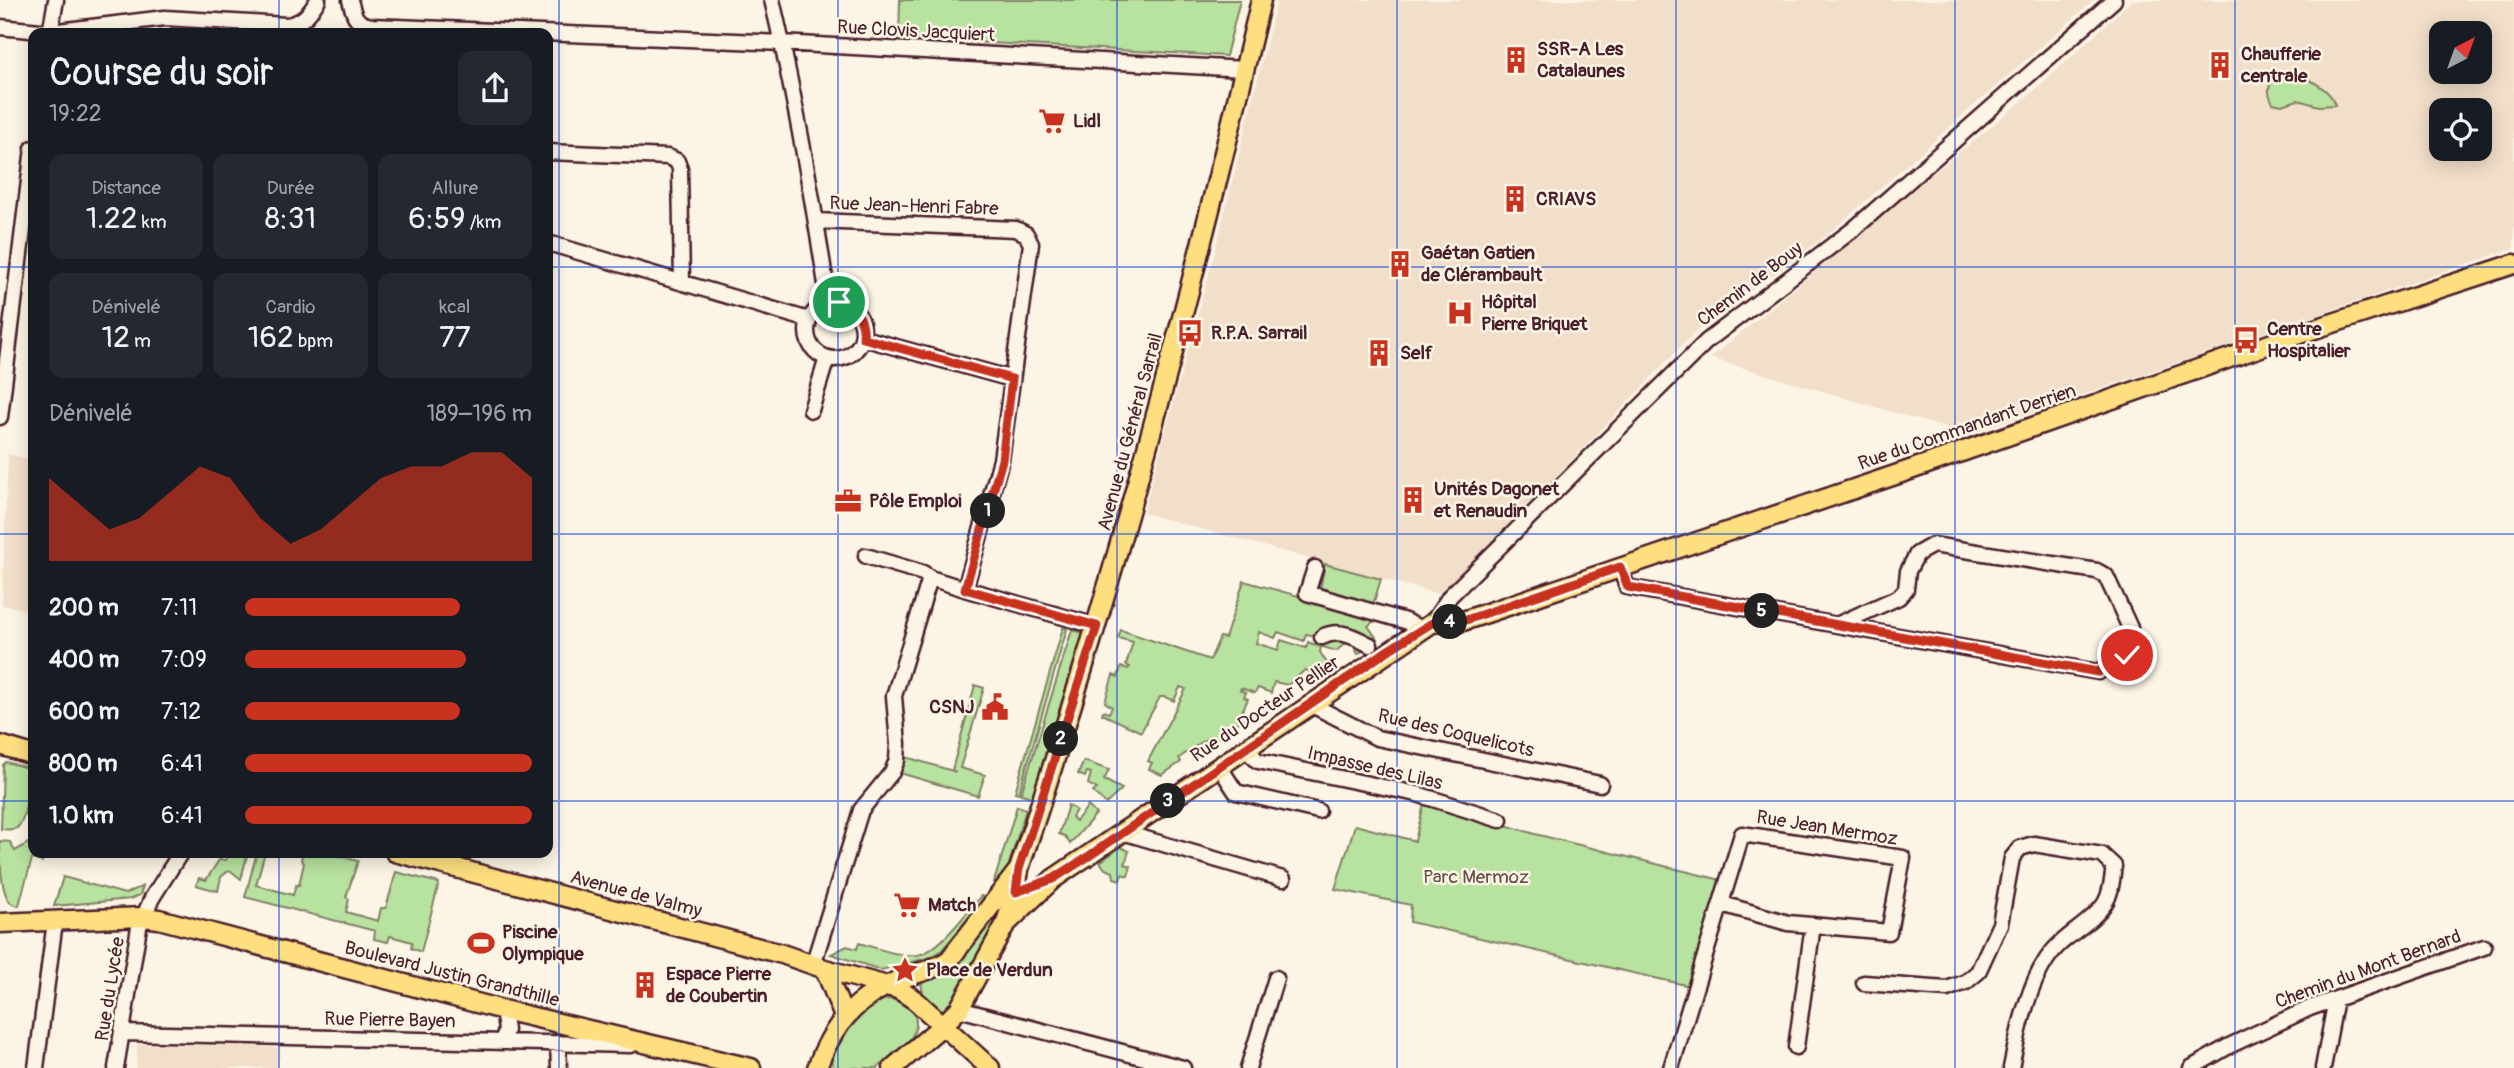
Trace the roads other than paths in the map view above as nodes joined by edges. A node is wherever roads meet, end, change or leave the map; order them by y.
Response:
1 (56, 0) edge
2 (318, 0) edge
3 (349, 0) edge
4 (772, 0) edge
5 (1261, 0) edge
6 (2114, 0) edge
7 (0, 27) edge
8 (51, 28) edge
9 (91, 28) edge
10 (377, 28) edge
11 (28, 30) edge
12 (553, 35) edge
13 (782, 43) junction
14 (1244, 69) junction
15 (553, 152) edge
16 (28, 218) edge
17 (816, 221) junction
18 (553, 244) edge
19 (2514, 264) edge
20 (682, 283) junction
21 (829, 303) junction
22 (809, 320) junction
23 (863, 338) junction
24 (827, 358) junction
25 (1012, 379) junction
26 (811, 410) dead end
27 (0, 417) edge
28 (866, 556) dead end
29 (1620, 567) junction
30 (1315, 568) dead end
31 (930, 578) junction
32 (965, 589) junction
33 (1839, 624) junction
34 (1097, 626) junction
35 (1427, 626) junction
36 (1322, 637) dead end
37 (1370, 645) dead end
38 (1310, 705) junction
39 (0, 745) edge
40 (1245, 748) junction
41 (28, 753) edge
42 (1219, 766) junction
43 (1600, 784) dead end
44 (1318, 811) dead end
45 (1500, 820) dead end
46 (1122, 832) junction
47 (177, 858) edge
48 (418, 858) edge
49 (1053, 879) junction
50 (1283, 879) dead end
51 (1010, 896) junction
52 (1722, 904) junction
53 (143, 917) junction
54 (55, 920) junction
55 (0, 923) edge
56 (1005, 925) junction
57 (1813, 925) junction
58 (2484, 947) dead end
59 (819, 967) junction
60 (1276, 978) dead end
61 (1864, 983) dead end
62 (888, 985) junction
63 (2336, 999) junction
64 (959, 1009) junction
65 (503, 1010) junction
66 (844, 1017) junction
67 (943, 1025) junction
68 (122, 1033) junction
69 (502, 1042) junction
70 (558, 1043) junction
71 (657, 1046) junction
72 (1796, 1047) dead end
73 (817, 1067) edge
74 (1177, 1067) edge
75 (36, 1068) edge
76 (116, 1068) edge
77 (559, 1068) edge
78 (751, 1068) edge
79 (893, 1068) edge
80 (990, 1068) edge
81 (1248, 1068) edge
82 (1671, 1068) edge
83 (2011, 1068) edge
84 (2191, 1068) edge
85 (2323, 1068) edge

1 - 8 street
2 - 9 street
3 - 10 street, Rue Clovis Jacquiert
4 - 13 street, Rue Jean-Henri Fabre
5 - 14 main road, Avenue du Général Sarrail
6 - 35 street, Chemin de Bouy
7 - 11 street
12 - 13 street, Rue Clovis Jacquiert
13 - 14 street, Rue Clovis Jacquiert
13 - 17 street, Rue Jean-Henri Fabre
14 - 34 main road, Avenue du Général Sarrail
15 - 20 street
16 - 27 street
17 - 21 street
17 - 25 street, Rue Jean-Henri Fabre
18 - 20 street
19 - 29 main road, Rue du Commandant Derrien
20 - 22 street
21 - 22 street
21 - 23 street
22 - 24 street
23 - 24 street
23 - 25 street
24 - 26 street
25 - 32 street, Rue Jean-Henri Fabre
28 - 31 street
29 - 33 street
29 - 35 main road, Rue du Commandant Derrien
30 - 35 street
31 - 32 street
31 - 59 street
32 - 34 street
33 - 33 street
34 - 51 main road, Avenue du Général Sarrail
35 - 38 main road, Rue du Docteur Pellier
36 - 37 street
38 - 40 main road, Rue du Docteur Pellier
38 - 43 street, Rue des Coquelicots
39 - 41 main road
40 - 42 main road, Rue du Docteur Pellier
40 - 45 street, Impasse des Lilas
42 - 44 street
42 - 46 main road, Rue du Docteur Pellier
46 - 49 main road, Rue du Docteur Pellier
46 - 50 street
47 - 53 street, Rue du Lycée
48 - 59 main road, Avenue de Valmy
49 - 51 main road, Rue du Docteur Pellier
49 - 56 main road, Rue du Docteur Pellier
51 - 56 main road
51 - 62 main road
52 - 57 street, Rue Jean Mermoz
52 - 57 street, Rue Jean Mermoz
52 - 82 street, Rue Jean Mermoz
53 - 54 main road, Boulevard Justin Grandthille
53 - 65 main road, Boulevard Justin Grandthille
53 - 68 street, Rue du Lycée
54 - 55 main road, Boulevard Justin Grandthille
54 - 75 street
56 - 64 main road
57 - 72 street
58 - 63 street, Chemin du Mont Bernard
59 - 62 main road, Avenue de Valmy
59 - 66 main road
60 - 81 street
61 - 83 street
62 - 66 main road
62 - 67 main road
63 - 84 street, Chemin du Mont Bernard
63 - 85 street
64 - 67 main road
64 - 74 street
65 - 69 street
65 - 71 main road, Boulevard Justin Grandthille
66 - 73 main road
67 - 79 main road
67 - 80 main road
68 - 69 street, Rue Pierre Bayen
68 - 76 street, Rue du Lycée
69 - 70 street, Rue Pierre Bayen
70 - 71 street, Rue Pierre Bayen
70 - 77 street
71 - 78 main road, Boulevard Justin Grandthille

